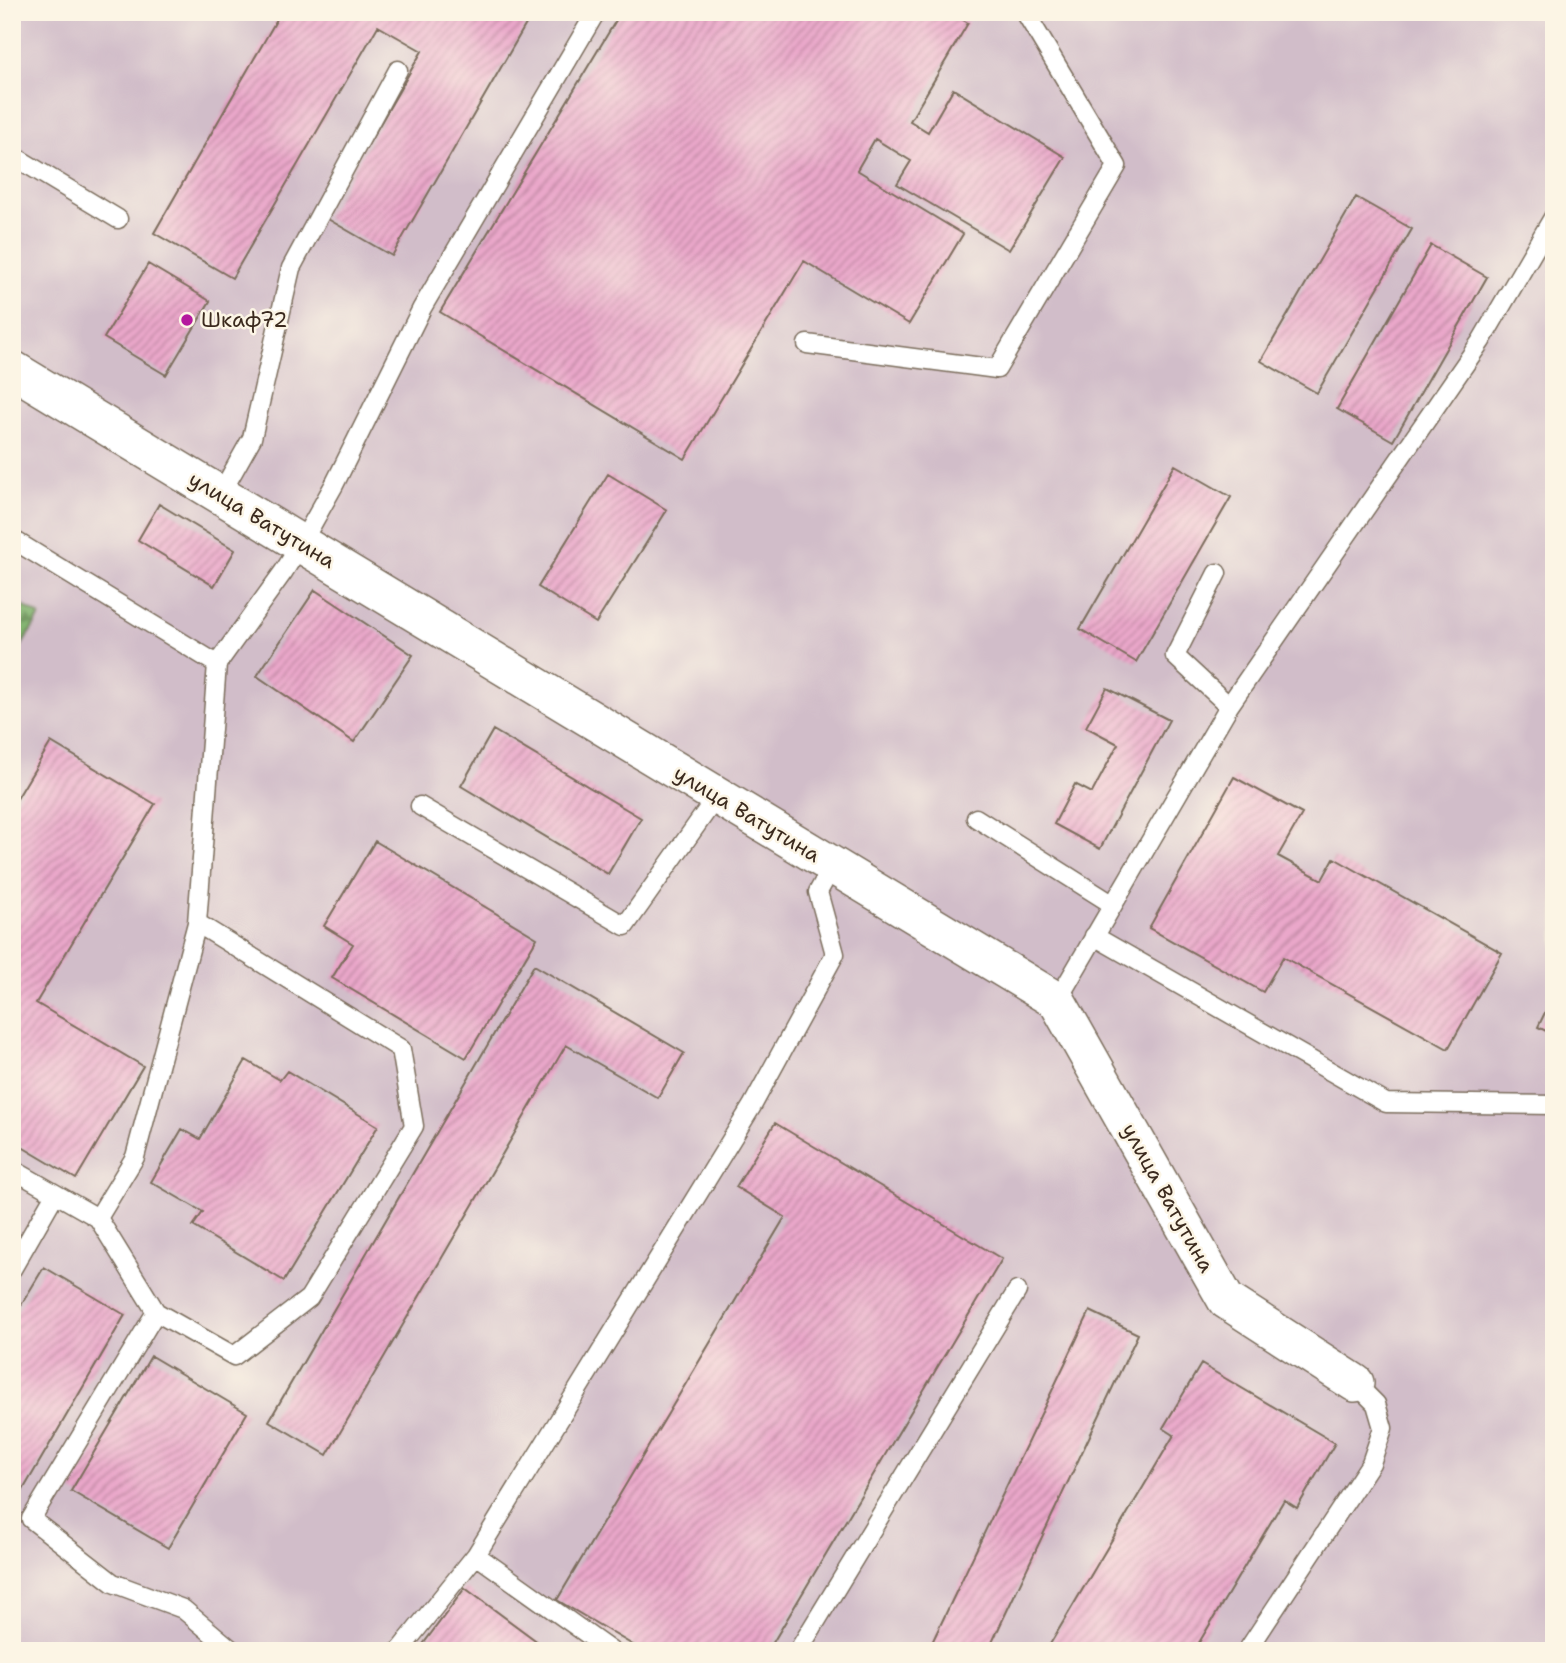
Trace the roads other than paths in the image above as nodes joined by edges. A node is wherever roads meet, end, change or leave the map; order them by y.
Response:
1 (596, 12) edge
2 (1025, 12) edge
3 (397, 70) dead end
4 (12, 155) edge
5 (1554, 216) edge
6 (117, 219) dead end
7 (807, 344) dead end
8 (12, 369) edge
9 (220, 495) junction
10 (12, 539) edge
11 (301, 544) junction
12 (1217, 573) dead end
13 (218, 664) junction
14 (1229, 706) junction
15 (718, 796) junction
16 (420, 807) dead end
17 (976, 818) dead end
18 (833, 865) junction
19 (1112, 904) junction
20 (197, 923) junction
21 (1094, 936) junction
22 (1057, 1001) junction
23 (1554, 1105) edge
24 (12, 1169) edge
25 (55, 1194) junction
26 (98, 1218) junction
27 (12, 1269) edge
28 (1017, 1291) dead end
29 (156, 1311) junction
30 (1355, 1383) joint
31 (476, 1555) junction
32 (233, 1651) edge
33 (399, 1651) edge
34 (611, 1651) edge
35 (798, 1651) edge
36 (1247, 1651) edge

1 - 11 lane
2 - 7 lane
3 - 9 lane
4 - 6 lane
5 - 14 lane
8 - 9 street, улица Ватутина
9 - 11 street, улица Ватутина
10 - 13 lane
11 - 13 lane
11 - 15 street, улица Ватутина
12 - 14 lane
13 - 20 lane
14 - 19 lane
15 - 16 lane
15 - 18 street, улица Ватутина
17 - 19 lane
18 - 22 street, улица Ватутина
18 - 31 lane
19 - 21 lane
20 - 26 lane
20 - 29 lane
21 - 22 lane
21 - 23 lane
22 - 30 street, улица Ватутина
24 - 25 lane
25 - 26 lane
25 - 27 lane
26 - 29 lane
28 - 35 lane
29 - 32 lane
30 - 36 lane
31 - 33 lane
31 - 34 lane

